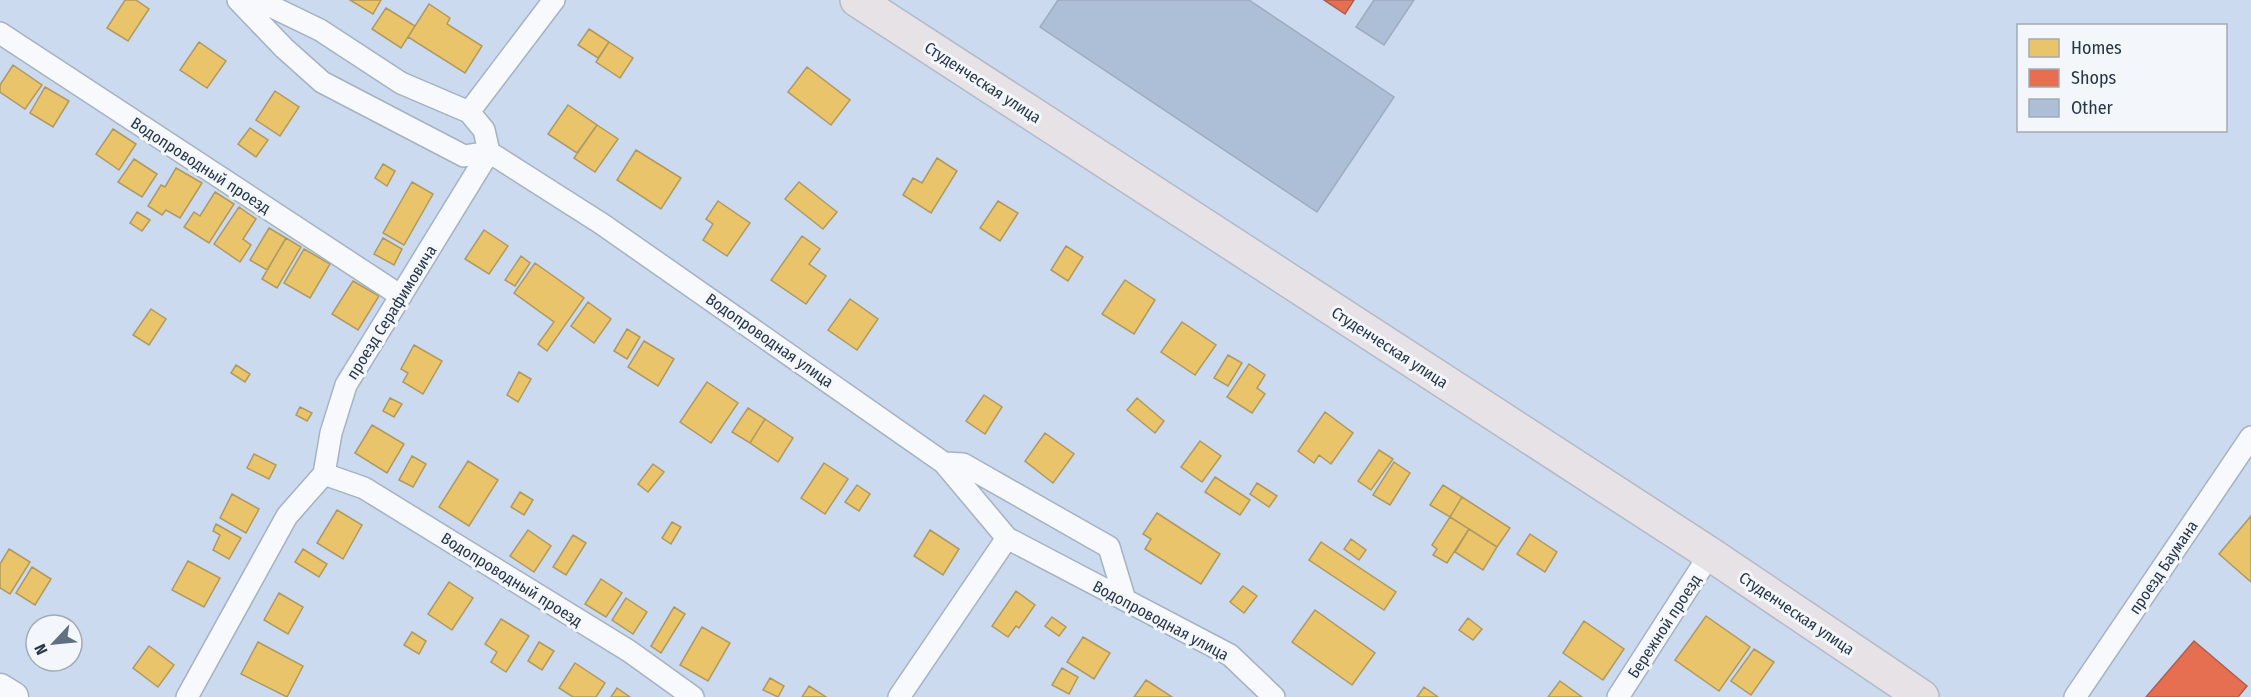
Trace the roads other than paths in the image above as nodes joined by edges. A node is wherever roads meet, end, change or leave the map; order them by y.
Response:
1 (238, 0) edge
2 (258, 0) edge
3 (554, 0) edge
4 (856, 0) edge
5 (0, 33) edge
6 (469, 112) junction
7 (489, 152) junction
8 (402, 296) junction
9 (2251, 437) edge
10 (944, 462) junction
11 (324, 474) junction
12 (1007, 538) junction
13 (1710, 554) junction
14 (1125, 600) junction
15 (0, 689) edge
16 (13, 697) edge
17 (187, 697) edge
18 (693, 697) edge
19 (899, 697) edge
20 (1274, 697) edge
21 (1618, 697) edge
22 (1922, 697) edge
23 (2075, 697) edge

1 - 7 street
2 - 6 street
3 - 6 street
4 - 13 main road, Студенческая улица
5 - 8 street, Водопроводный проезд
6 - 7 street
7 - 8 street, проезд Серафимовича
7 - 10 street, Водопроводная улица
8 - 11 street, проезд Серафимовича
9 - 23 street, проезд Баумана
10 - 12 street, Водопроводная улица
10 - 14 street
11 - 17 street
11 - 18 street, Водопроводный проезд
12 - 14 street, Водопроводная улица
12 - 19 street
13 - 21 street, Бережной проезд
13 - 22 main road, Студенческая улица
14 - 20 street, Водопроводная улица
15 - 16 street

